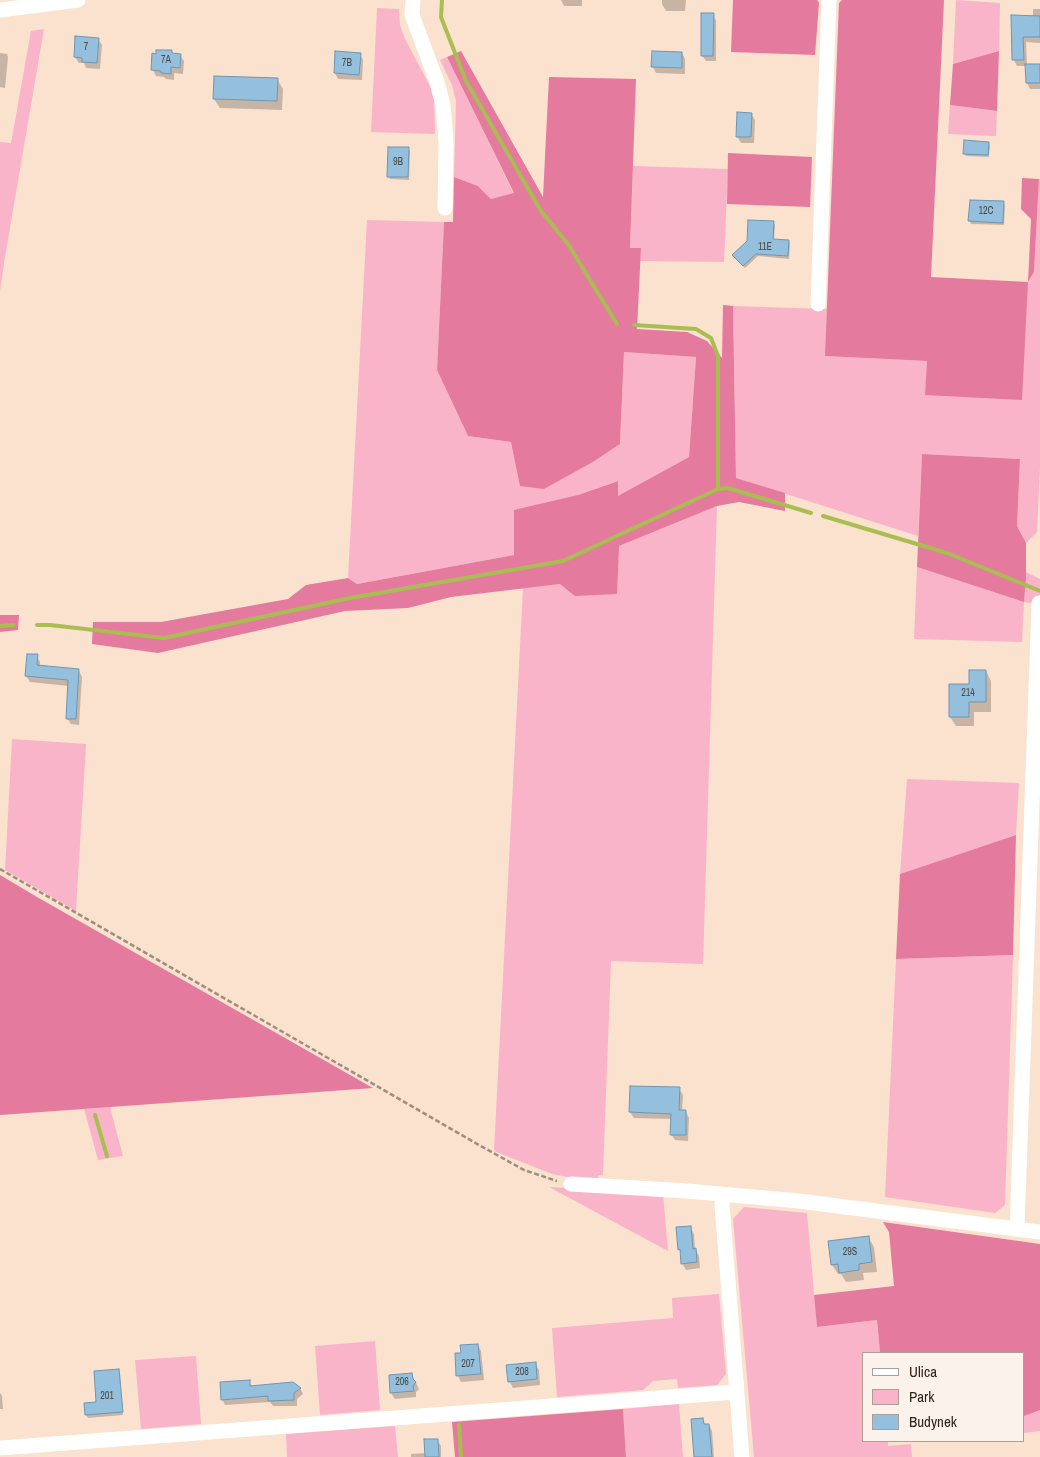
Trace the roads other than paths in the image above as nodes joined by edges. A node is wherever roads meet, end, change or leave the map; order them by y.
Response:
1 (78, 0) edge
2 (413, 0) edge
3 (830, 0) edge
4 (0, 10) edge
5 (445, 208) dead end
6 (818, 304) dead end
7 (1039, 603) dead end
8 (571, 1184) road end
9 (722, 1195) junction
10 (1017, 1229) junction
11 (1040, 1232) edge
12 (736, 1392) junction
13 (0, 1448) edge
14 (742, 1457) edge

1 - 4 street
2 - 5 street
3 - 6 street
7 - 10 street
8 - 9 street
9 - 10 street
9 - 12 street
10 - 11 street
12 - 13 street
12 - 14 street

